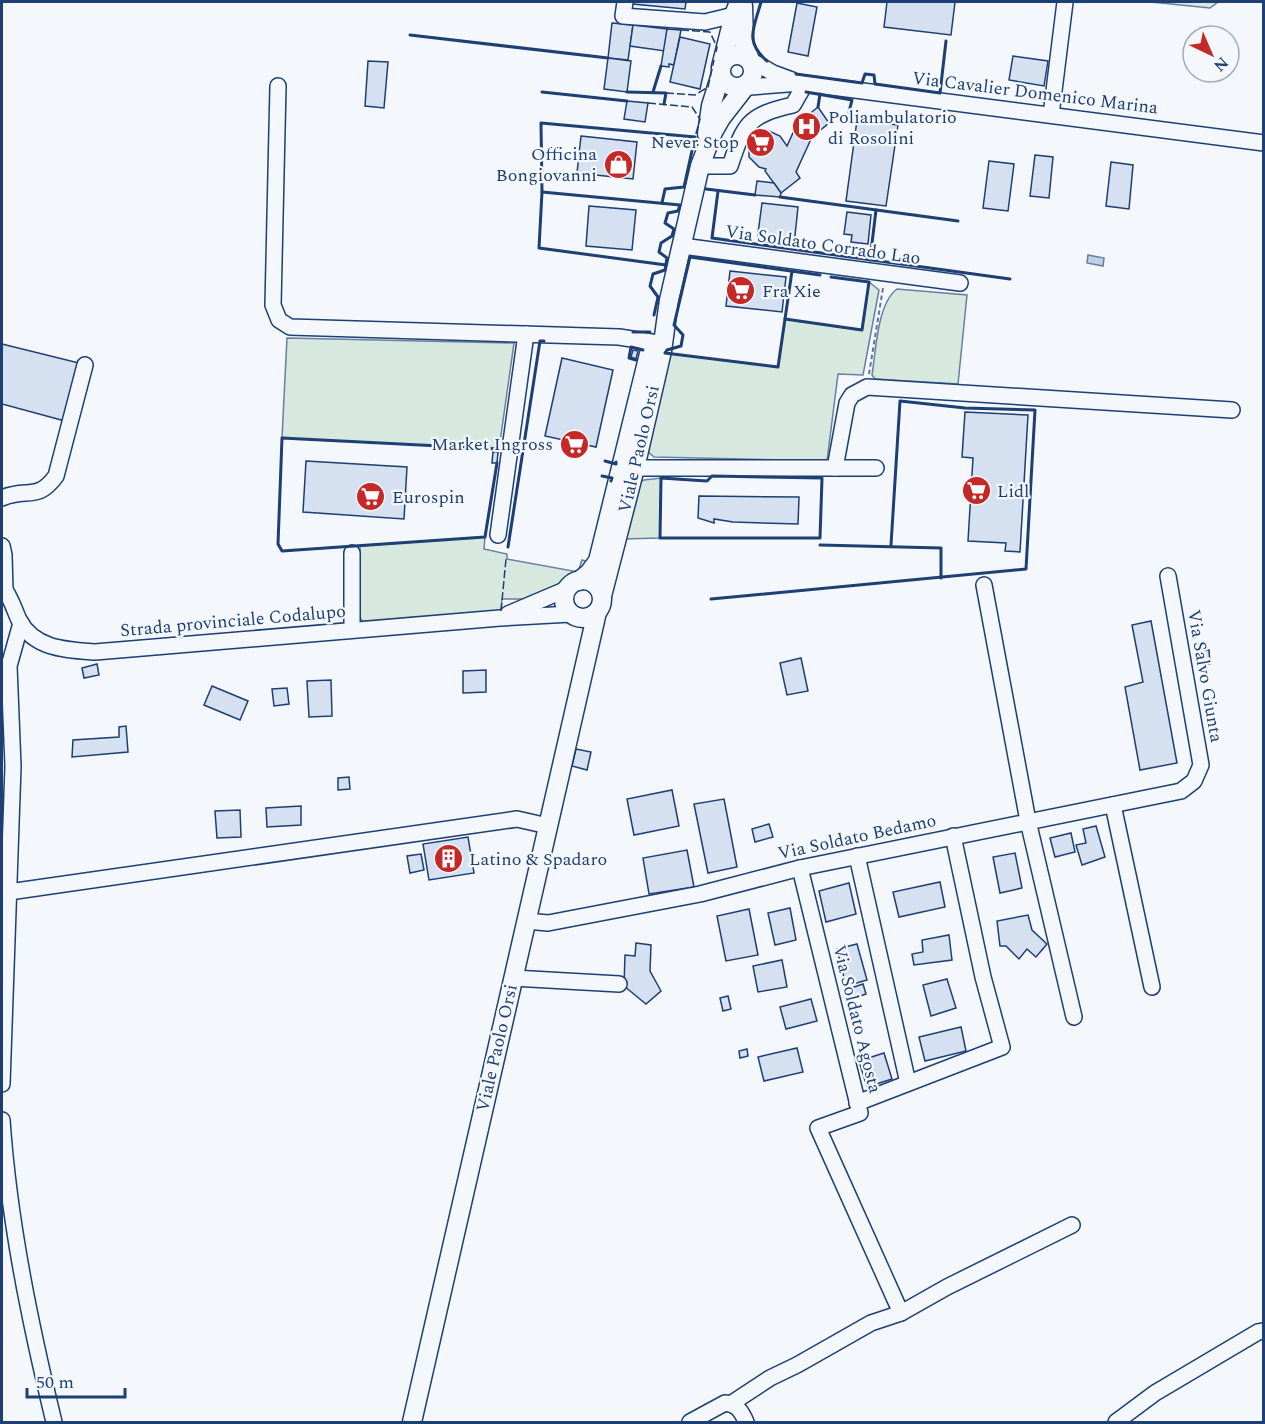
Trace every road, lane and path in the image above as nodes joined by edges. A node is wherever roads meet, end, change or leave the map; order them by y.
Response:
1 (1065, 2) edge
2 (739, 6) edge
3 (624, 9) edge
4 (705, 22) junction
5 (728, 39) junction
6 (749, 60) junction
7 (721, 71) junction
8 (803, 83) junction
9 (278, 86) dead end
10 (748, 86) junction
11 (1051, 115) junction
12 (1263, 142) edge
13 (702, 161) junction
14 (682, 246) junction
15 (885, 273) junction
16 (960, 283) dead end
17 (526, 334) junction
18 (658, 343) junction
19 (86, 365) dead end
20 (867, 387) junction
21 (637, 399) junction
22 (1232, 410) dead end
23 (635, 468) junction
24 (835, 468) junction
25 (876, 468) dead end
26 (2, 498) edge
27 (498, 535) dead end
28 (603, 543) junction
29 (2, 546) edge
30 (352, 553) dead end
31 (1168, 576) dead end
32 (573, 585) junction
33 (984, 585) dead end
34 (3, 588) edge
35 (599, 604) junction
36 (572, 615) junction
37 (500, 618) junction
38 (21, 623) junction
39 (352, 630) junction
40 (584, 673) junction
41 (1194, 781) joint
42 (1113, 805) junction
43 (1028, 821) junction
44 (549, 826) junction
45 (953, 836) junction
46 (857, 856) junction
47 (800, 867) junction
48 (9, 892) junction
49 (526, 921) junction
50 (3, 972) edge
51 (513, 978) junction
52 (619, 984) dead end
53 (1152, 987) dead end
54 (1074, 1017) dead end
55 (908, 1083) junction
56 (2, 1084) edge
57 (857, 1102) junction
58 (2, 1120) edge
59 (1072, 1225) dead end
60 (901, 1313) junction
61 (1263, 1331) edge
62 (732, 1403) junction
63 (54, 1422) edge
64 (412, 1422) edge
65 (690, 1422) edge
66 (746, 1422) edge
67 (1116, 1422) edge

1 - 11 street
2 - 4 street
2 - 5 main road
2 - 6 main road
3 - 4 street
4 - 5 street
5 - 7 main road
6 - 7 main road
6 - 8 street
6 - 10 main road
7 - 10 main road
7 - 13 main road
8 - 10 street
8 - 11 street, Via Cavalier Domenico Marina
8 - 13 street
9 - 17 street
10 - 13 main road
11 - 12 street, Via Cavalier Domenico Marina
13 - 14 main road, Viale Paolo Orsi
14 - 15 street, Via Soldato Corrado Lao
14 - 18 main road, Viale Paolo Orsi
15 - 16 street, Via Soldato Corrado Lao
15 - 20 path
17 - 18 street
17 - 27 street
18 - 21 main road, Viale Paolo Orsi
18 - 23 main road, Viale Paolo Orsi
19 - 26 street
20 - 22 street
20 - 24 street
21 - 23 street
21 - 28 main road, Viale Paolo Orsi
23 - 24 street
23 - 28 street
23 - 35 main road, Viale Paolo Orsi
24 - 25 street
28 - 32 main road, Viale Paolo Orsi
29 - 34 street
30 - 39 street
31 - 41 street, Via Salvo Giunta
32 - 35 main road
32 - 36 main road
32 - 37 street
33 - 43 street
34 - 38 street, Strada provinciale Codalupo
35 - 36 main road
35 - 40 main road, Viale Paolo Orsi
36 - 37 street, Strada provinciale Codalupo
36 - 40 main road
37 - 39 street, Strada provinciale Codalupo
38 - 39 street, Strada provinciale Codalupo
38 - 48 street
40 - 44 main road, Viale Paolo Orsi
41 - 42 street, Via Soldato Bedamo
42 - 43 street, Via Soldato Bedamo
42 - 53 street
43 - 45 street, Via Soldato Bedamo
43 - 54 street
44 - 48 street
44 - 49 main road, Viale Paolo Orsi
45 - 46 street, Via Soldato Bedamo
45 - 55 street
46 - 47 street, Via Soldato Bedamo
46 - 55 street
47 - 49 street, Via Soldato Bedamo
47 - 57 street, Via Soldato Agosta
48 - 50 street
49 - 51 main road, Viale Paolo Orsi
50 - 56 street
51 - 52 street
51 - 64 main road, Viale Paolo Orsi
55 - 57 street
57 - 60 street, Via Soldato Agosta
58 - 63 street
59 - 60 street
60 - 62 street
61 - 67 street
62 - 65 street
62 - 66 street

